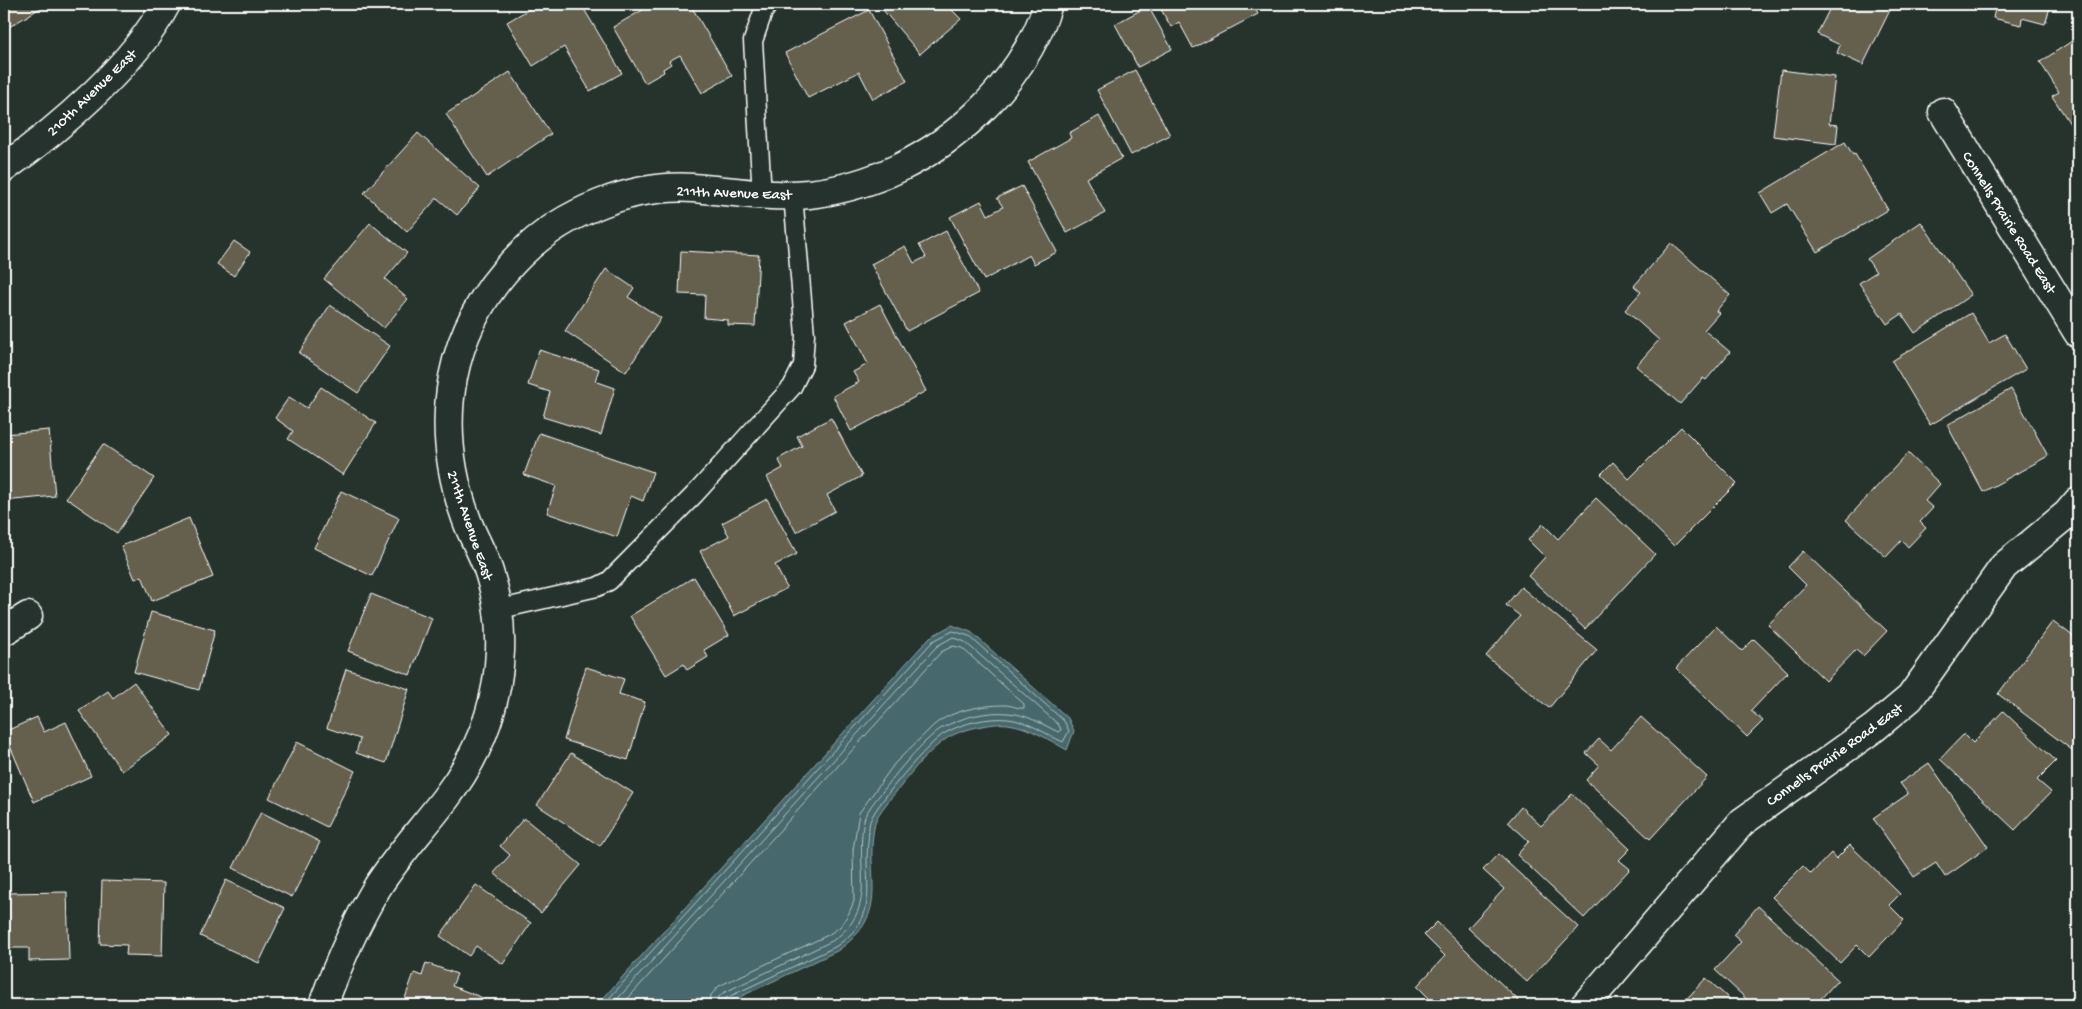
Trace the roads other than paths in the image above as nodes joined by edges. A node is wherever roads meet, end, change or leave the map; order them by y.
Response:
1 (166, 4) edge
2 (769, 4) edge
3 (1048, 4) edge
4 (1943, 112) dead end
5 (4, 168) edge
6 (793, 195) junction
7 (762, 196) junction
8 (2078, 332) edge
9 (2078, 501) edge
10 (497, 610) junction
11 (28, 616) dead end
12 (4, 631) edge
13 (323, 1005) edge
14 (1585, 1005) edge

1 - 5 street, 210th Avenue East
2 - 7 lane
3 - 6 street, 211th Avenue East
4 - 8 street, Connells Prairie Road East
6 - 7 street, 211th Avenue East
6 - 10 lane
7 - 10 street, 211th Avenue East
9 - 14 street, Connells Prairie Road East
10 - 13 street, 211th Avenue East
11 - 12 street

